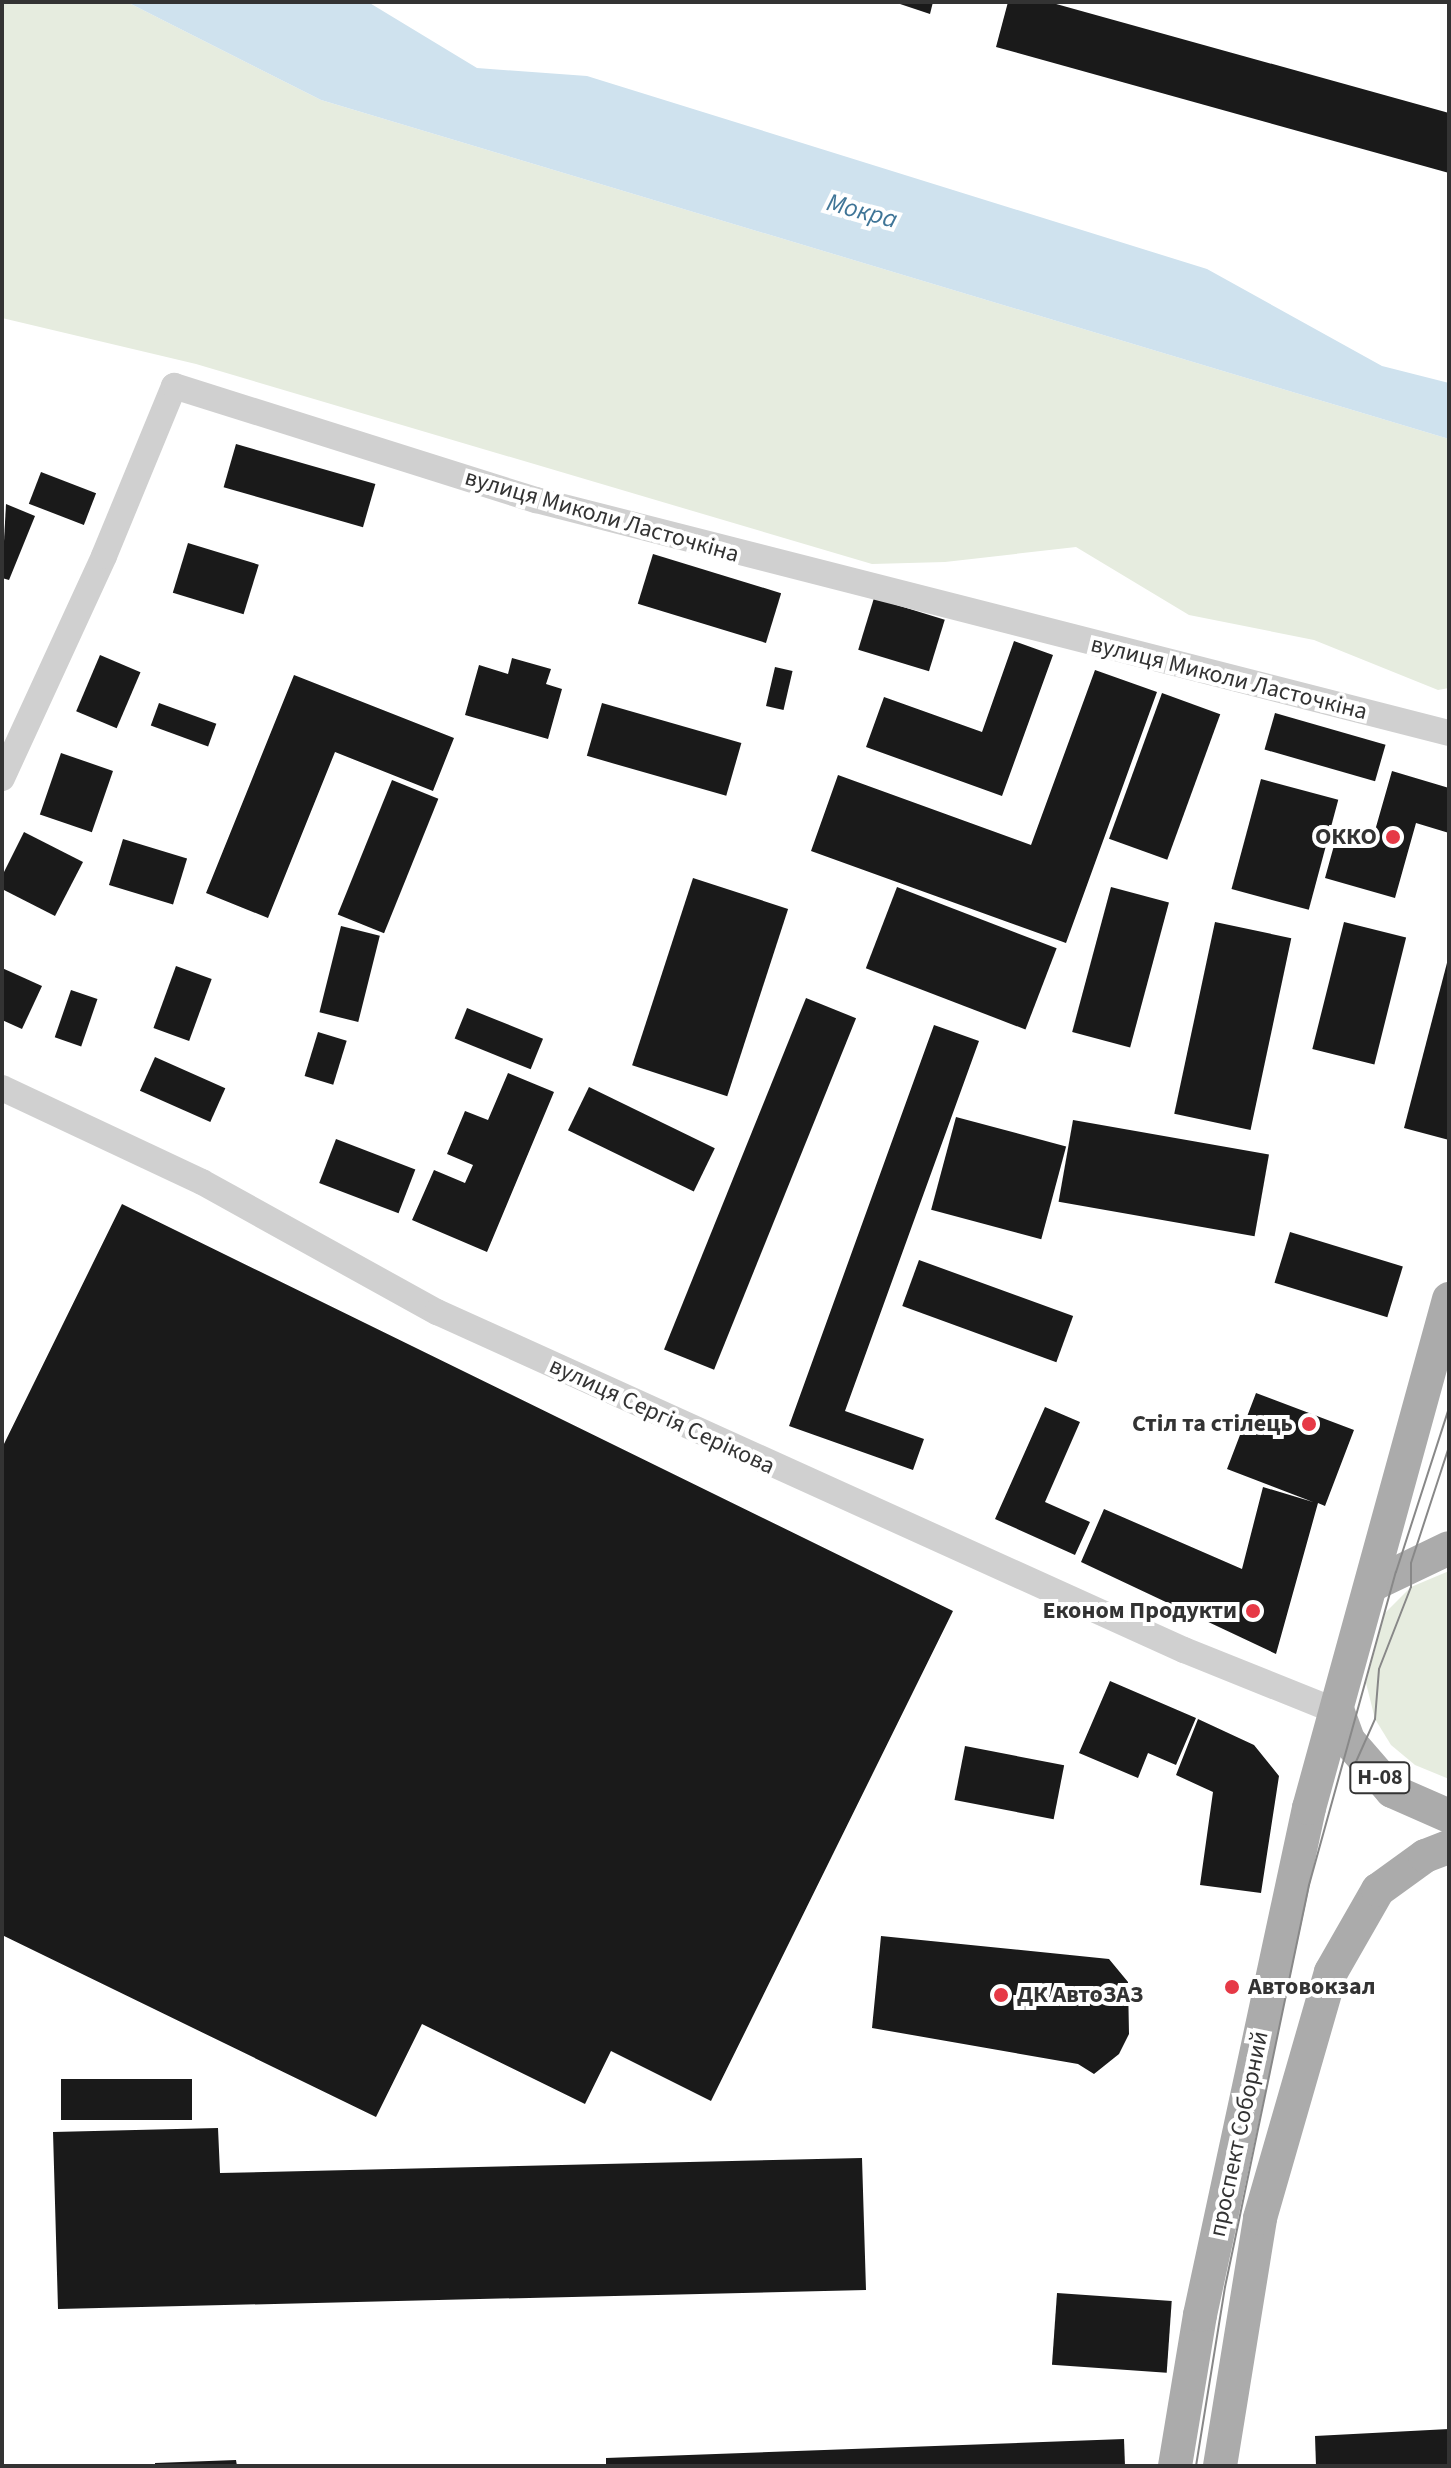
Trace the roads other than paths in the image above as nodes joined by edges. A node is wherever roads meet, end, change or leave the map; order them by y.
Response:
1 (1449, 733) edge
2 (2, 778) edge
3 (2, 1088) edge
4 (1449, 1299) edge
5 (1449, 1548) edge
6 (1374, 1584) junction
7 (1338, 1712) junction
8 (1449, 1816) edge
9 (1449, 1847) edge
10 (1175, 2466) edge
11 (1220, 2466) edge

1 - 2 street, вулиця Миколи Ласточкіна
3 - 7 street, вулиця Сергія Серікова
4 - 6 main road
5 - 6 main road
6 - 7 main road, проспект Соборний
7 - 8 main road, Н-08
7 - 10 main road, проспект Соборний
9 - 11 main road, проспект Соборний

